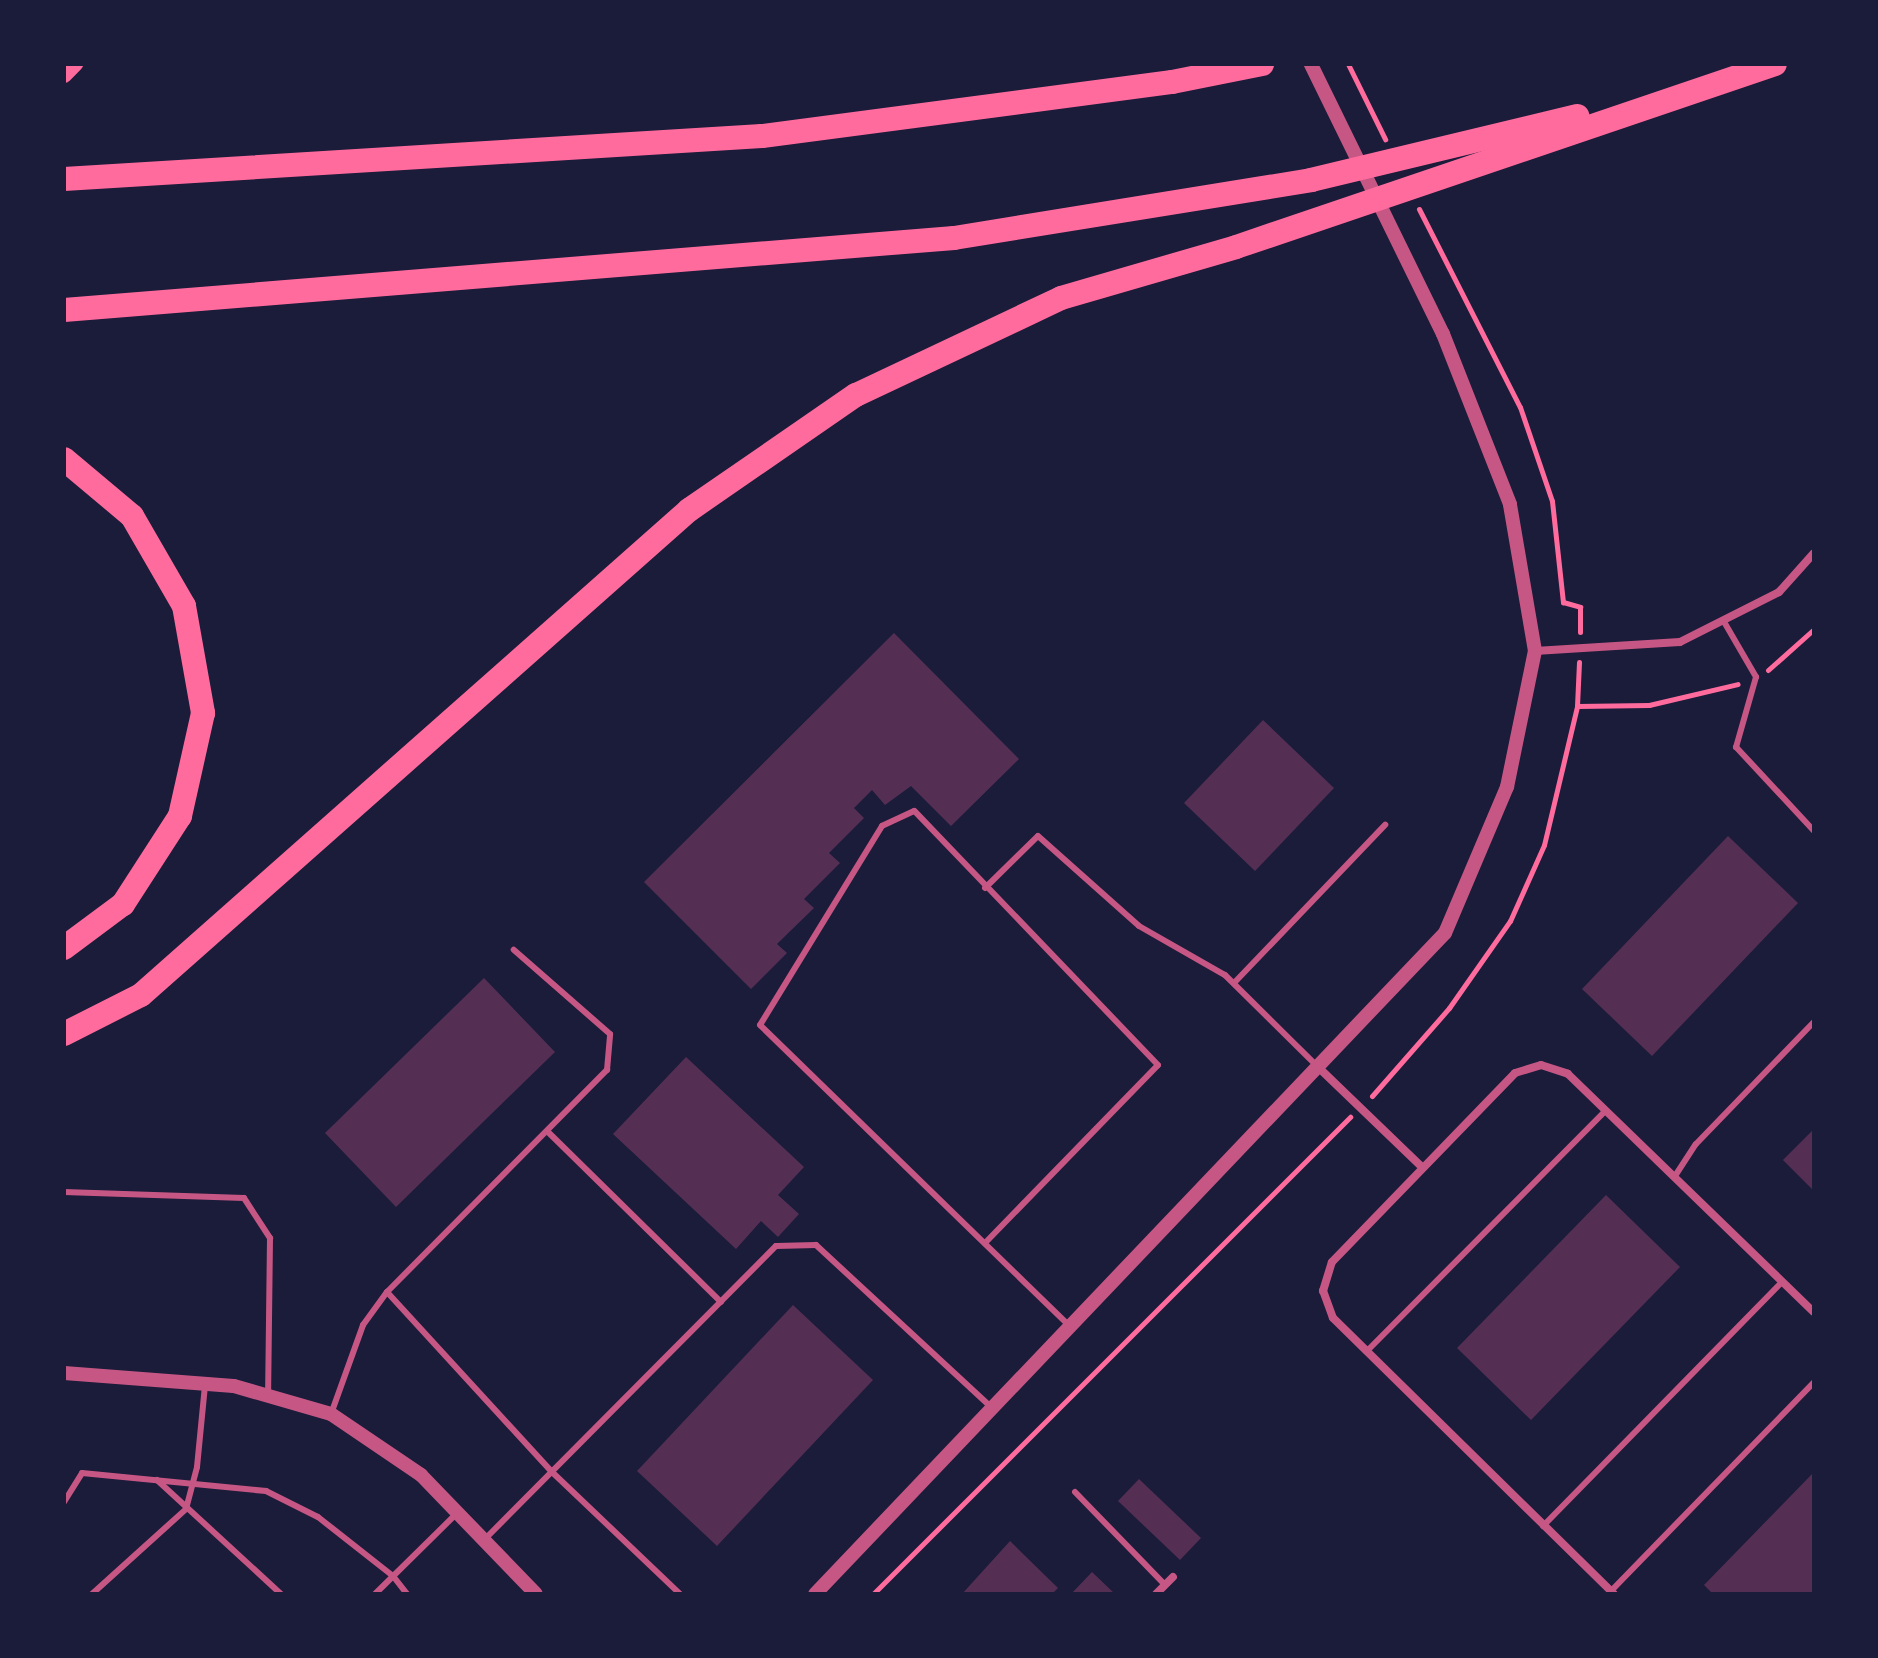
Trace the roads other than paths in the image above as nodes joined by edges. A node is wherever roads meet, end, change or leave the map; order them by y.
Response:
1 (75, 64) edge
2 (1262, 64) edge
3 (1311, 64) edge
4 (1775, 64) edge
5 (64, 75) edge
6 (1724, 81) junction
7 (64, 179) edge
8 (64, 310) edge
9 (64, 459) edge
10 (1814, 553) edge
11 (1723, 620) junction
12 (1535, 651) junction
13 (1385, 825) dead end
14 (1814, 831) edge
15 (985, 888) junction
16 (64, 948) edge
17 (514, 950) dead end
18 (1234, 983) junction
19 (1814, 1022) edge
20 (64, 1034) edge
21 (1318, 1067) junction
22 (1606, 1110) junction
23 (547, 1131) junction
24 (1422, 1167) junction
25 (1675, 1176) junction
26 (64, 1192) edge
27 (985, 1243) junction
28 (1782, 1282) junction
29 (387, 1292) junction
30 (721, 1302) junction
31 (1814, 1312) edge
32 (1070, 1326) junction
33 (1367, 1351) junction
34 (64, 1373) edge
35 (1814, 1382) edge
36 (205, 1384) junction
37 (268, 1396) junction
38 (992, 1408) junction
39 (331, 1414) junction
40 (552, 1472) junction
41 (156, 1479) junction
42 (193, 1482) junction
43 (1075, 1492) dead end
44 (64, 1502) edge
45 (186, 1509) junction
46 (457, 1513) junction
47 (1543, 1526) junction
48 (484, 1540) junction
49 (393, 1576) junction
50 (1173, 1577) dead end
51 (1165, 1585) junction
52 (1612, 1592) edge
53 (92, 1594) edge
54 (281, 1594) edge
55 (375, 1594) edge
56 (407, 1594) edge
57 (536, 1594) edge
58 (680, 1594) edge
59 (815, 1594) edge
60 (1156, 1594) edge

1 - 5 main road
2 - 7 highway
3 - 12 street
4 - 6 highway
6 - 8 highway
6 - 20 highway
9 - 16 highway
10 - 11 street
11 - 12 street
11 - 14 lane
12 - 21 street
13 - 18 lane
15 - 18 lane
15 - 27 lane
15 - 27 lane
17 - 23 lane
18 - 21 lane
19 - 25 lane
21 - 24 street
21 - 32 street
22 - 24 street
22 - 25 street
22 - 33 lane
23 - 29 lane
23 - 30 lane
24 - 33 street
25 - 28 street
26 - 37 lane
27 - 32 lane
28 - 31 street
28 - 47 lane
29 - 39 lane
29 - 40 lane
30 - 38 lane
30 - 40 lane
32 - 38 street
33 - 47 street
34 - 36 street
35 - 52 lane
36 - 37 street
36 - 42 lane
37 - 39 street
38 - 59 street
39 - 46 street
40 - 48 lane
40 - 58 lane
41 - 42 lane
41 - 44 lane
41 - 45 lane
42 - 45 lane
42 - 49 lane
43 - 51 lane
45 - 53 lane
45 - 54 lane
46 - 48 street
46 - 49 lane
47 - 52 street
48 - 57 street
49 - 55 lane
49 - 56 lane
50 - 51 street
51 - 60 street

